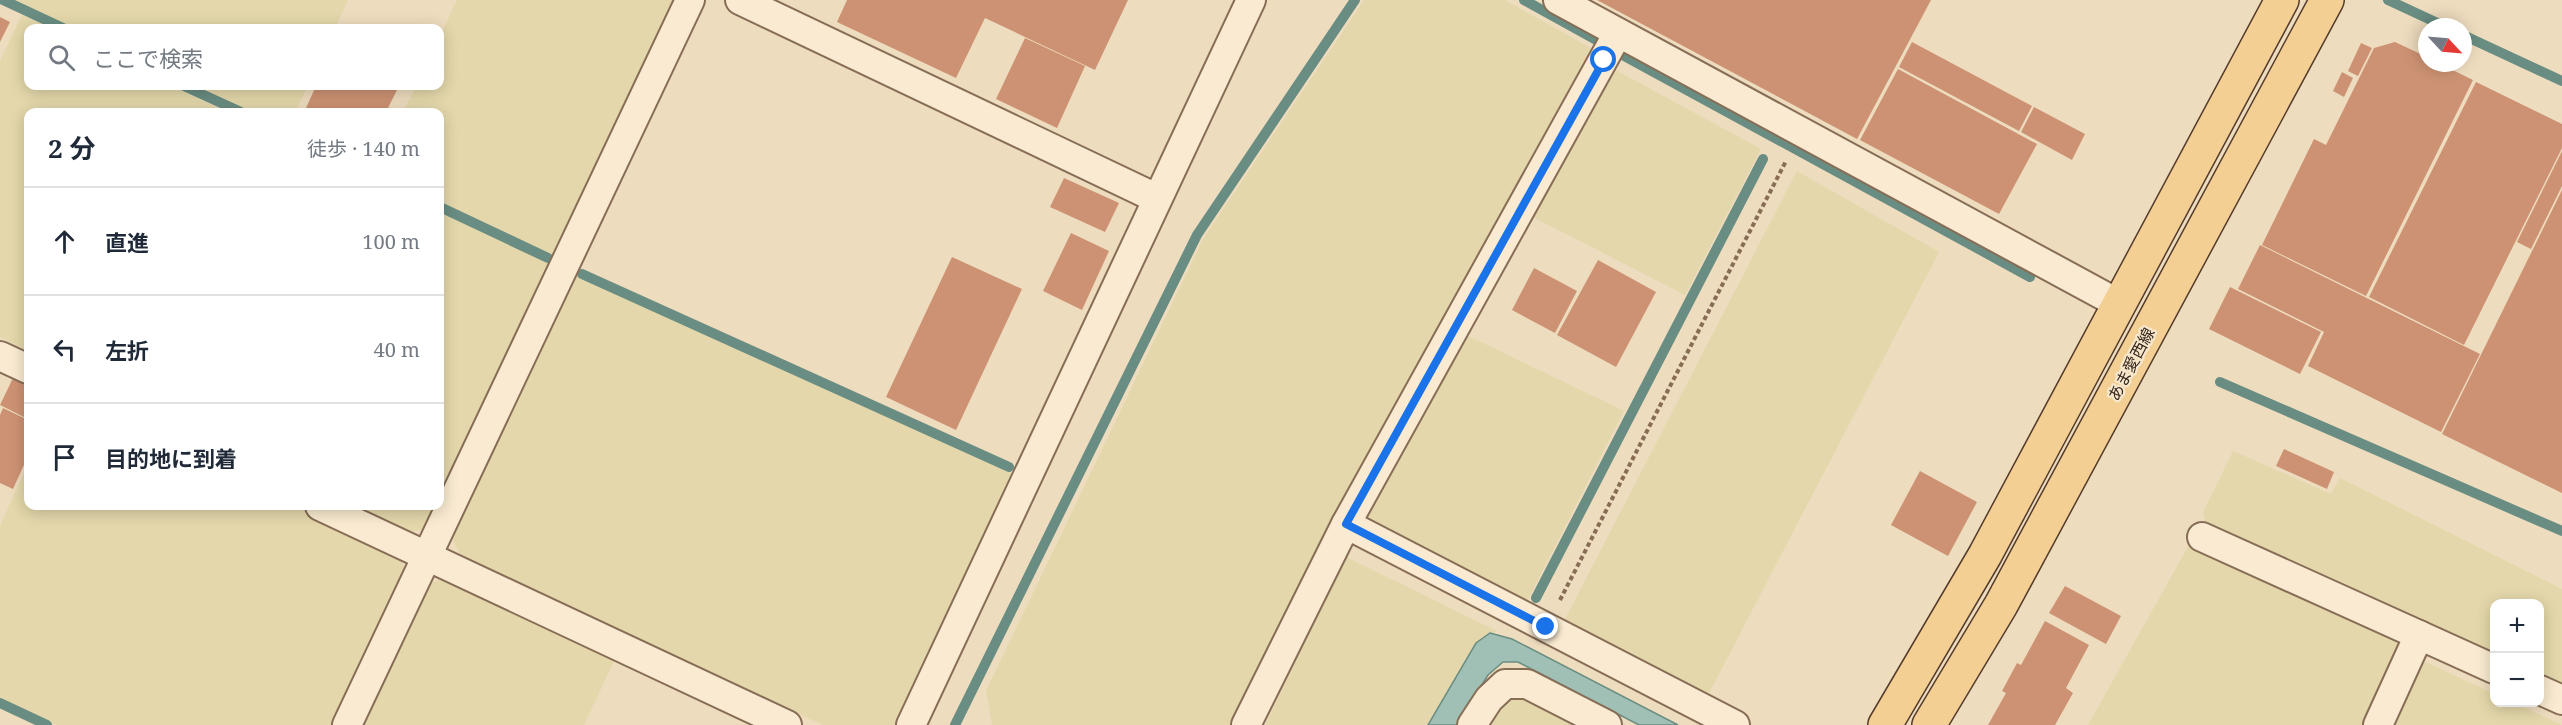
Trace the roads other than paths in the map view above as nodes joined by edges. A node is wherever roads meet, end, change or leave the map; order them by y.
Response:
1 (690, 0) edge
2 (740, 0) edge
3 (1251, 0) edge
4 (1558, 0) edge
5 (2282, 0) edge
6 (2328, 0) edge
7 (1618, 33) junction
8 (1156, 198) junction
9 (2119, 304) junction
10 (0, 356) edge
11 (24, 367) edge
12 (329, 510) edge
13 (1346, 524) junction
14 (2202, 537) dead end
15 (427, 556) junction
16 (2419, 635) junction
17 (2490, 667) edge
18 (2544, 692) edge
19 (2562, 700) edge
20 (347, 725) edge
21 (787, 725) edge
22 (911, 725) edge
23 (1246, 725) edge
24 (1472, 725) edge
25 (1606, 725) edge
26 (1735, 725) edge
27 (1885, 725) edge
28 (1929, 725) edge
29 (2378, 725) edge

1 - 15 street
2 - 8 street
3 - 8 street
4 - 7 street
5 - 9 main road
6 - 28 main road, あま愛西線
7 - 9 street
7 - 13 street
8 - 22 street
9 - 27 main road
10 - 11 street
12 - 15 street
13 - 23 street
13 - 26 street
14 - 16 street
15 - 20 street
15 - 21 street
16 - 17 street
16 - 29 street
18 - 19 street
24 - 25 street

